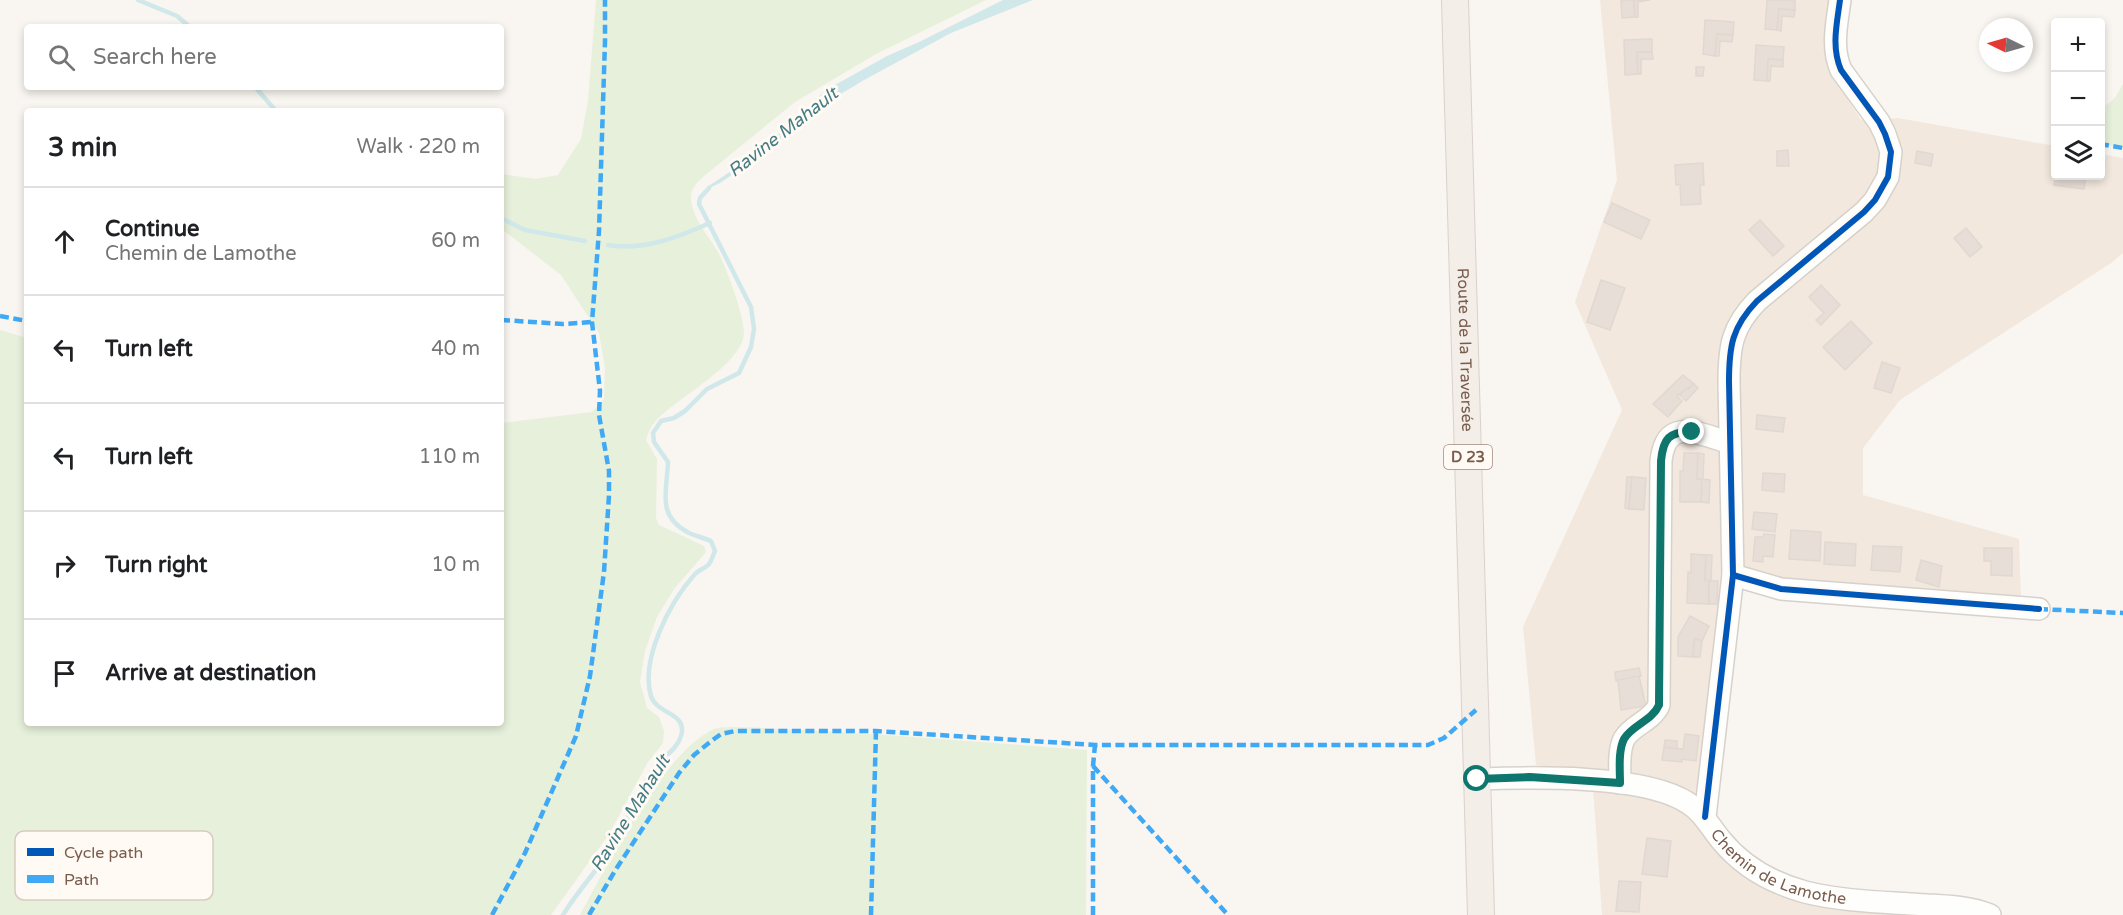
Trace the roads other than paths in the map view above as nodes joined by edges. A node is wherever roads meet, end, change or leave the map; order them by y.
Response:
1 (1455, 0) edge
2 (1840, 0) edge
3 (1730, 443) junction
4 (1733, 574) junction
5 (2039, 609) dead end
6 (1477, 779) junction
7 (1620, 783) junction
8 (1705, 817) junction
9 (1481, 915) edge
10 (1990, 915) edge

1 - 6 main road, Route de la Traversée / D 23
2 - 3 street
3 - 4 street
3 - 7 street
4 - 5 street
4 - 8 street
6 - 7 street, Chemin de Lamothe
6 - 9 main road, Route de la Traversée / D 23
7 - 8 street, Chemin de Lamothe
8 - 10 street, Chemin de Lamothe

